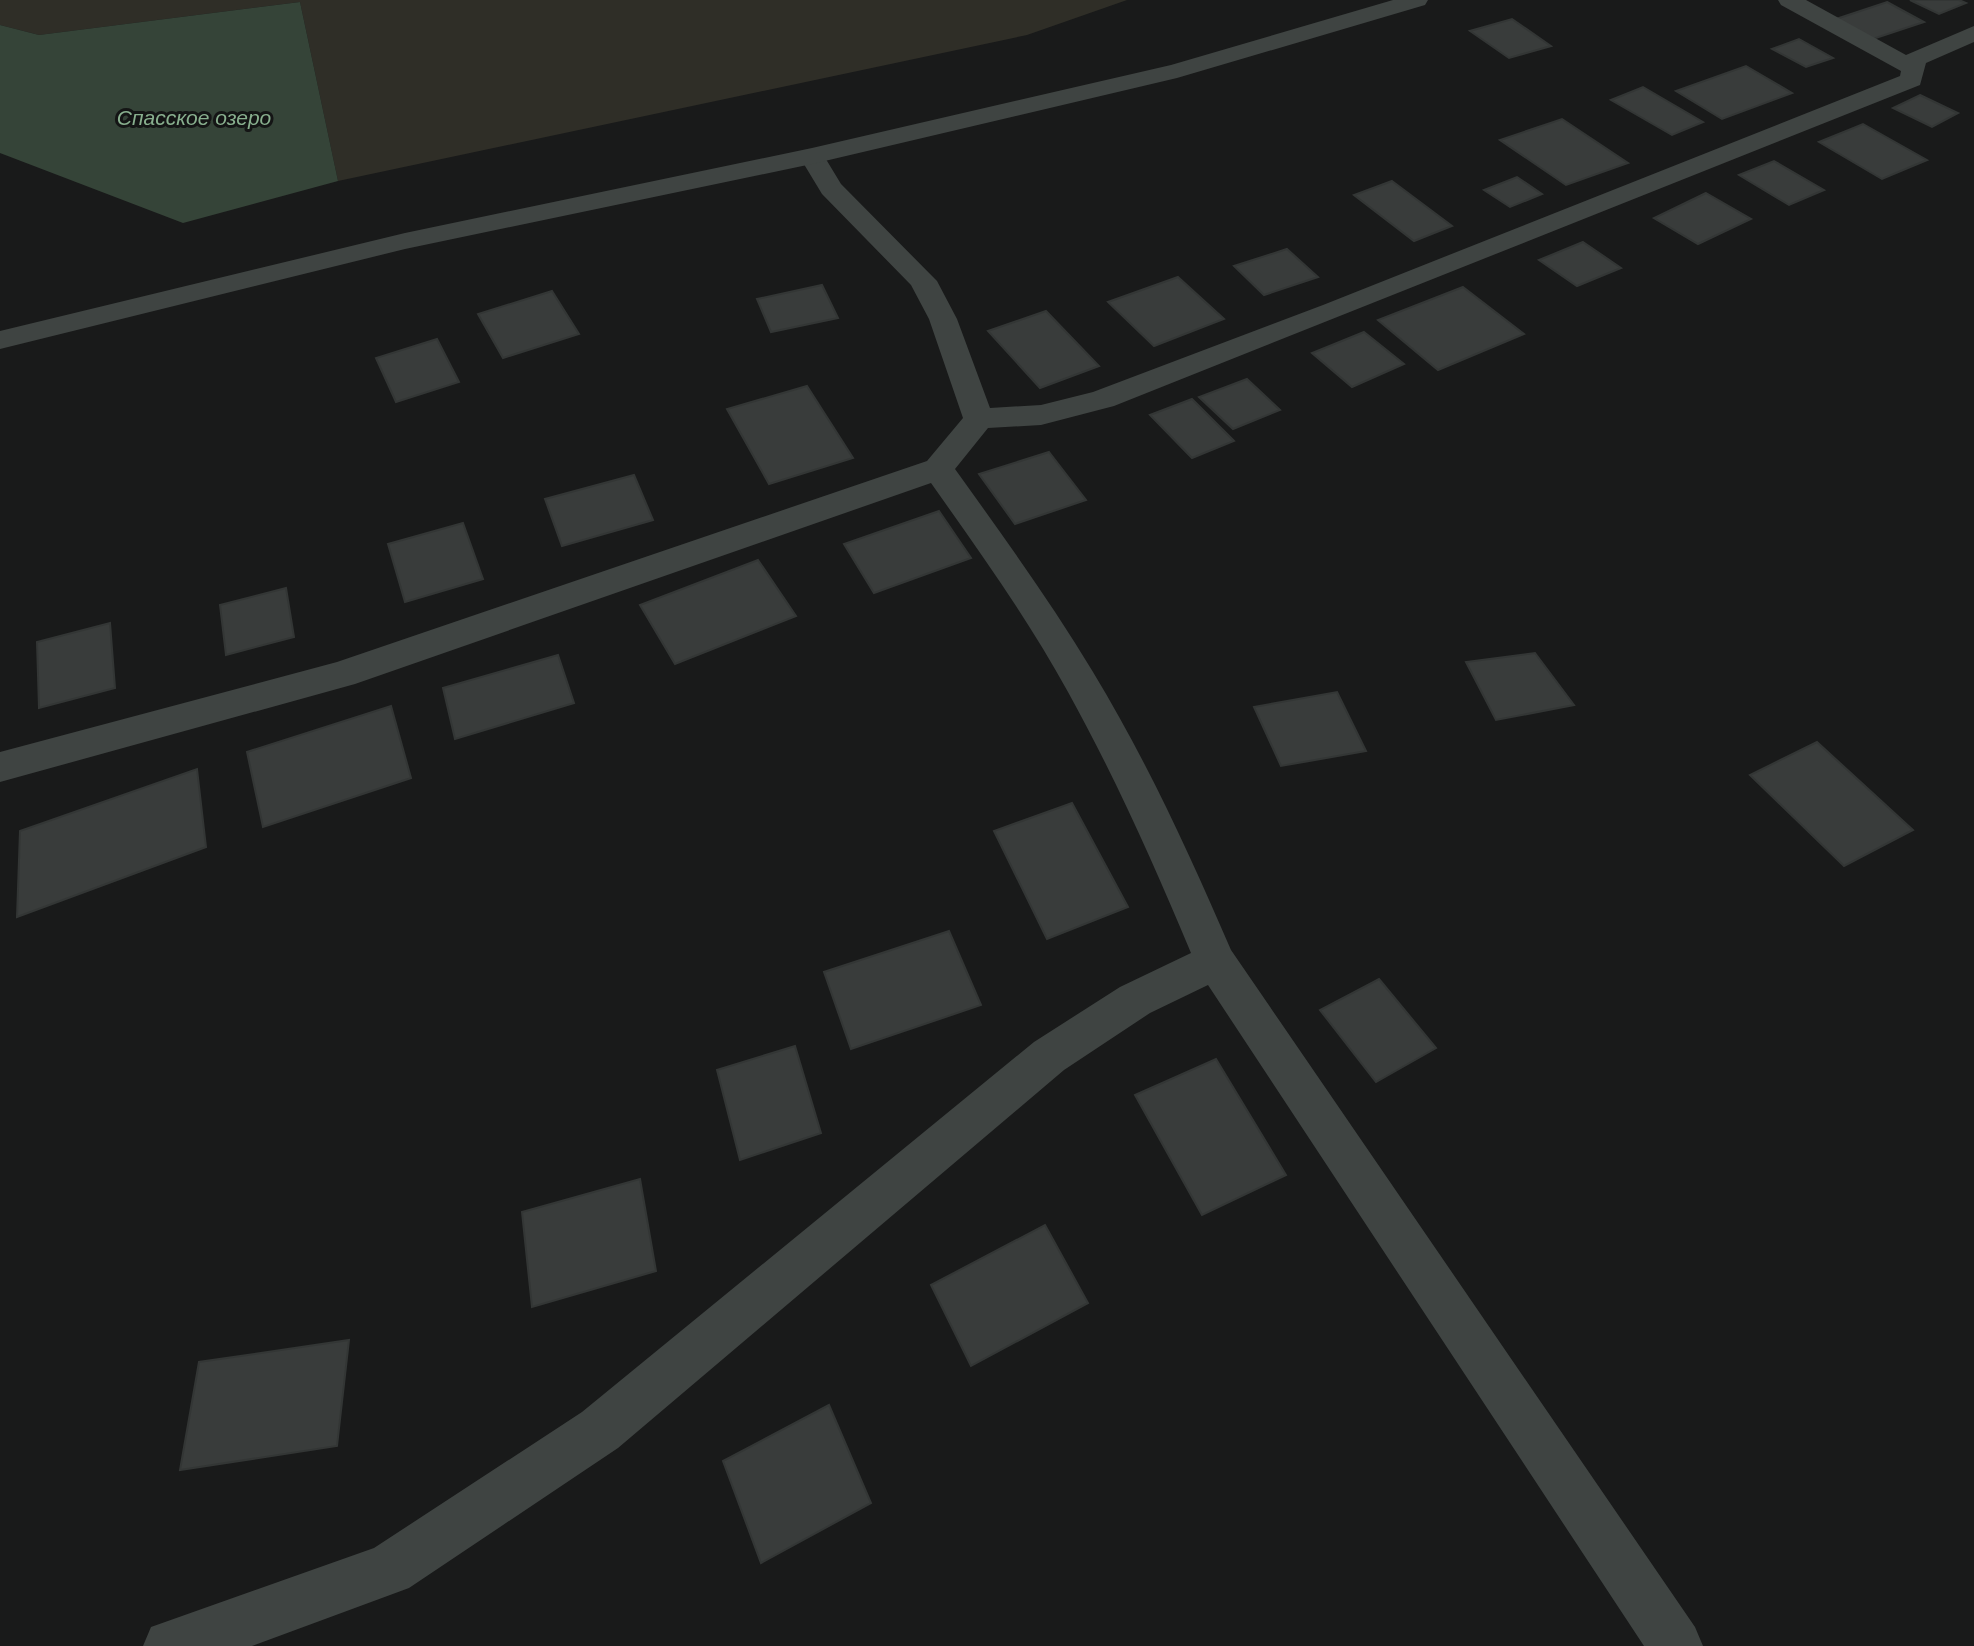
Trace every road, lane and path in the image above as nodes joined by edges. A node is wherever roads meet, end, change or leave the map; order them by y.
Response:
1 (1418, 0) edge
2 (1789, 0) edge
3 (1974, 33) edge
4 (1913, 68) junction
5 (812, 156) junction
6 (0, 340) edge
7 (979, 419) junction
8 (938, 469) junction
9 (0, 767) edge
10 (1215, 961) junction
11 (170, 1646) edge
12 (1675, 1646) edge

1 - 5 street
2 - 4 street
3 - 4 street
4 - 7 street
5 - 6 street
5 - 7 street
7 - 8 street
8 - 9 street
8 - 10 street
10 - 11 street
10 - 12 street

